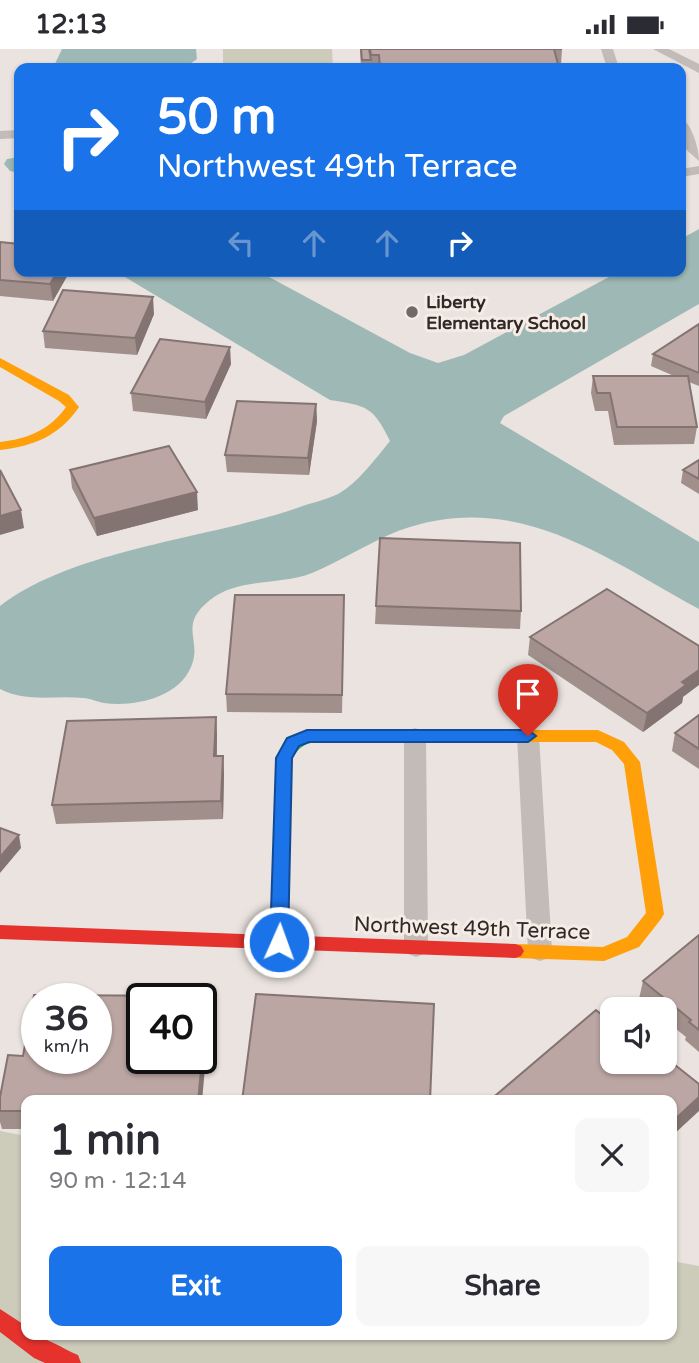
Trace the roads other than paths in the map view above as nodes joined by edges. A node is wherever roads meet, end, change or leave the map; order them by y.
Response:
1 (657, 49) edge
2 (699, 69) edge
3 (694, 142) edge
4 (699, 157) edge
5 (0, 362) edge
6 (0, 446) edge
7 (415, 736) junction
8 (528, 736) junction
9 (0, 932) edge
10 (279, 942) junction
11 (416, 947) junction
12 (540, 951) junction
13 (0, 1319) edge
14 (21, 1335) edge
15 (28, 1340) edge
16 (70, 1363) edge

1 - 2 lane
3 - 4 lane
5 - 6 street
7 - 8 street, Northwest 49th Terrace
7 - 10 street, Northwest 49th Terrace
7 - 11 lane
8 - 12 lane
8 - 12 street, Northwest 49th Terrace
9 - 10 street, Northwest 49th Terrace
10 - 11 street, Northwest 49th Terrace
11 - 12 street, Northwest 49th Terrace
13 - 14 street
15 - 16 street

